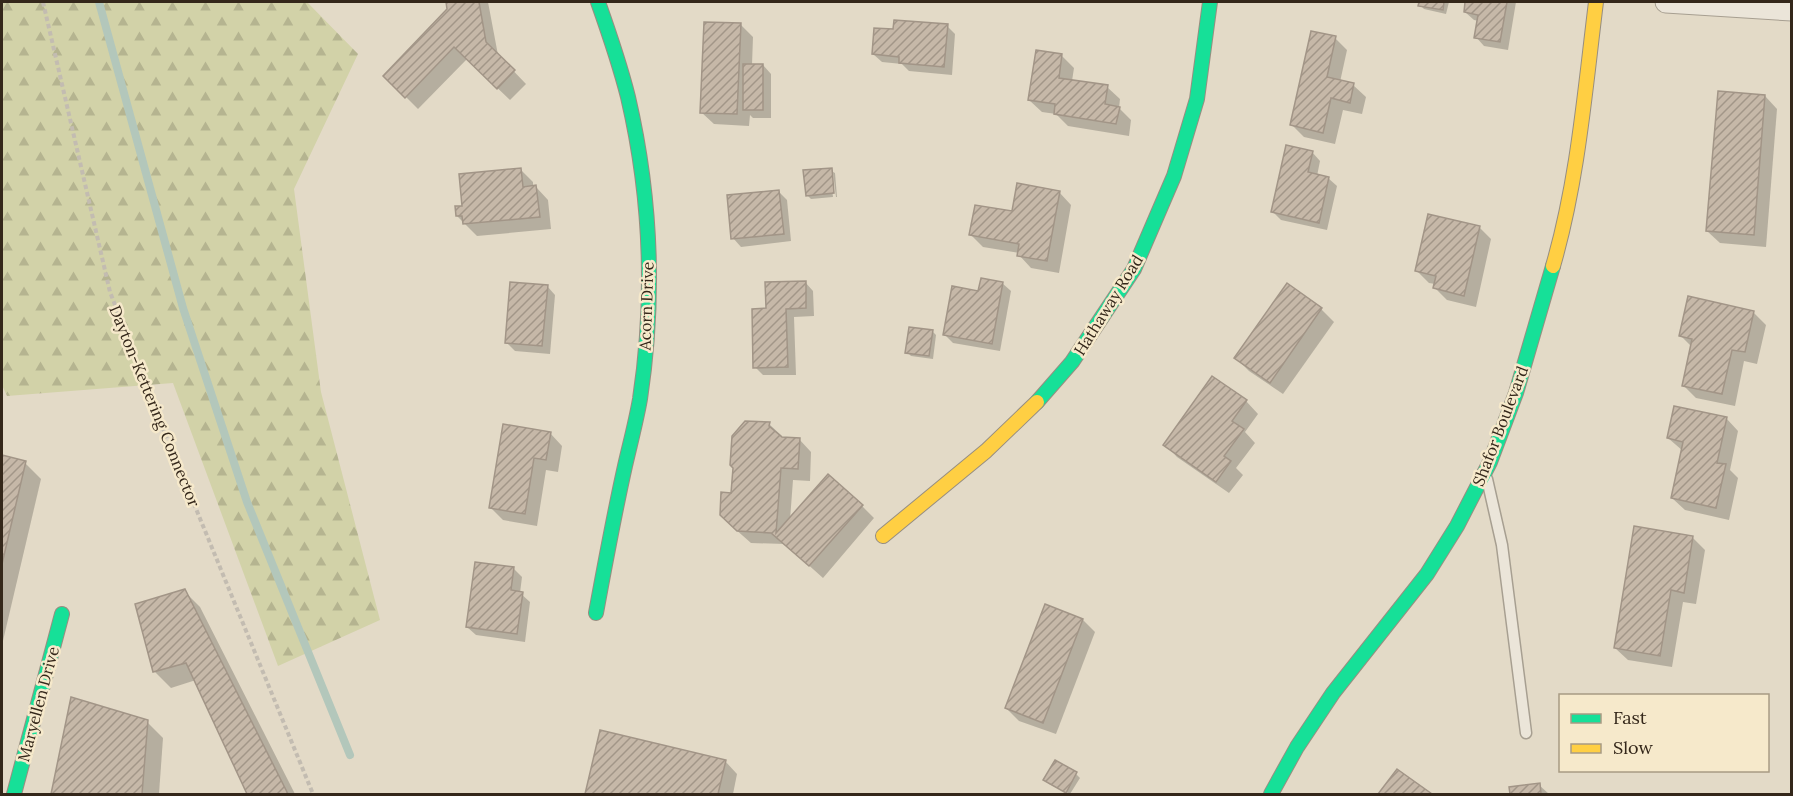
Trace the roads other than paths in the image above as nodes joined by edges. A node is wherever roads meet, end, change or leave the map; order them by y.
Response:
1 (598, 2) edge
2 (1210, 2) edge
3 (1596, 2) edge
4 (1666, 2) edge
5 (1791, 10) edge
6 (1485, 470) junction
7 (883, 536) dead end
8 (596, 613) dead end
9 (62, 614) dead end
10 (1526, 733) dead end
11 (14, 795) edge
12 (1271, 795) edge

1 - 8 street, Acorn Drive
2 - 7 street, Hathaway Road
3 - 6 street, Shafor Boulevard
4 - 5 street
6 - 10 lane
6 - 12 street, Shafor Boulevard
9 - 11 street, Maryellen Drive

